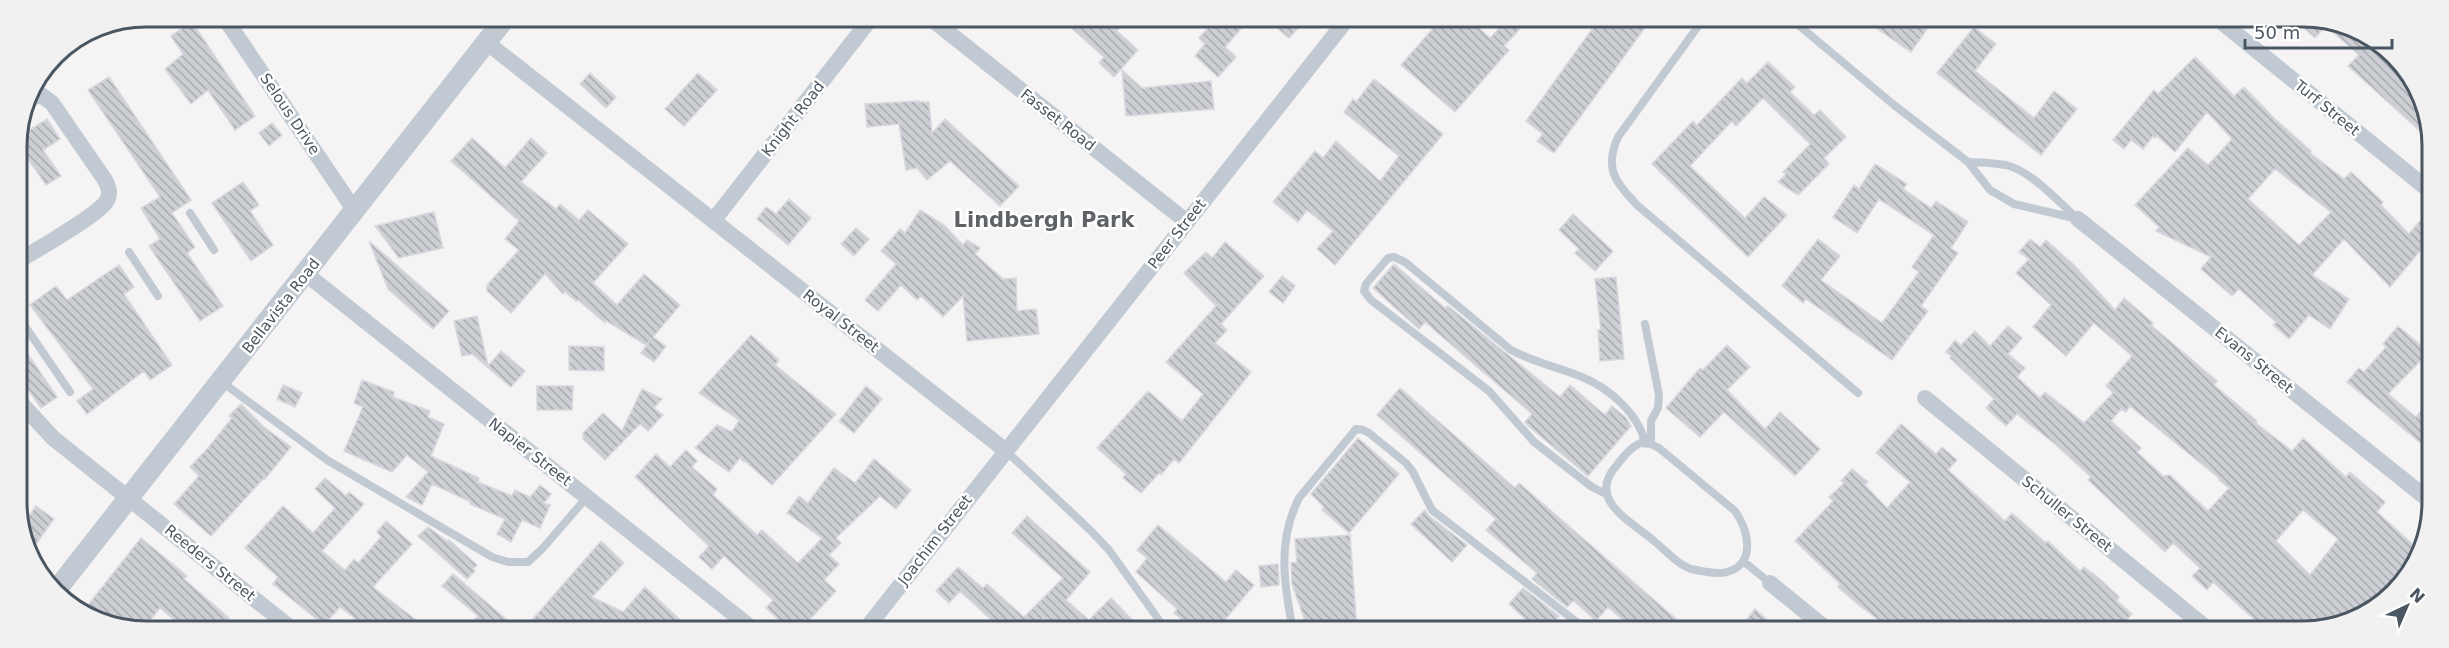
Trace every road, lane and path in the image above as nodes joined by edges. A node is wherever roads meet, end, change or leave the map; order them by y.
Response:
1 (231, 27) edge
2 (498, 27) edge
3 (864, 27) edge
4 (942, 27) edge
5 (1341, 27) edge
6 (1697, 27) edge
7 (1801, 27) edge
8 (2228, 27) edge
9 (486, 42) junction
10 (38, 96) edge
11 (1968, 162) junction
12 (2422, 185) edge
13 (355, 211) junction
14 (190, 213) dead end
15 (2078, 219) junction
16 (713, 221) junction
17 (1187, 222) junction
18 (214, 250) dead end
19 (129, 252) dead end
20 (27, 256) edge
21 (306, 274) junction
22 (158, 296) dead end
23 (1645, 324) dead end
24 (27, 329) edge
25 (221, 382) junction
26 (70, 392) dead end
27 (1858, 393) dead end
28 (1924, 398) dead end
29 (27, 410) edge
30 (1648, 443) junction
31 (1005, 450) junction
32 (1606, 494) junction
33 (2422, 495) edge
34 (128, 497) junction
35 (588, 497) junction
36 (1743, 561) junction
37 (1770, 583) joint
38 (61, 584) edge
39 (282, 621) edge
40 (743, 621) edge
41 (872, 621) edge
42 (1160, 621) edge
43 (1292, 621) edge
44 (1575, 621) edge
45 (1817, 621) edge
46 (2198, 621) edge

1 - 13 street, Selous Drive
2 - 9 street, Bellavista Road
3 - 16 street, Knight Road
4 - 17 street, Fasset Road
5 - 17 street, Peer Street
6 - 27 lane
7 - 11 lane
8 - 12 street, Turf Street
9 - 13 street, Bellavista Road
9 - 16 street, Royal Street
10 - 20 street
11 - 15 lane
11 - 15 lane
13 - 21 street, Bellavista Road
14 - 18 lane
15 - 33 street, Evans Street
16 - 31 street, Royal Street
17 - 31 street, Peer Street
19 - 22 lane
21 - 25 street, Bellavista Road
21 - 35 street, Napier Street
23 - 30 lane
24 - 26 lane
25 - 34 street, Bellavista Road
25 - 35 lane
28 - 46 street, Schuller Street
29 - 34 street, Reeders Street
30 - 32 lane
30 - 32 lane
30 - 36 lane
31 - 41 street, Joachim Street
31 - 42 lane, Royal Street
32 - 36 lane
34 - 38 street, Bellavista Road
34 - 39 street, Reeders Street
35 - 40 street, Napier Street
36 - 37 lane
37 - 45 street
43 - 44 lane

